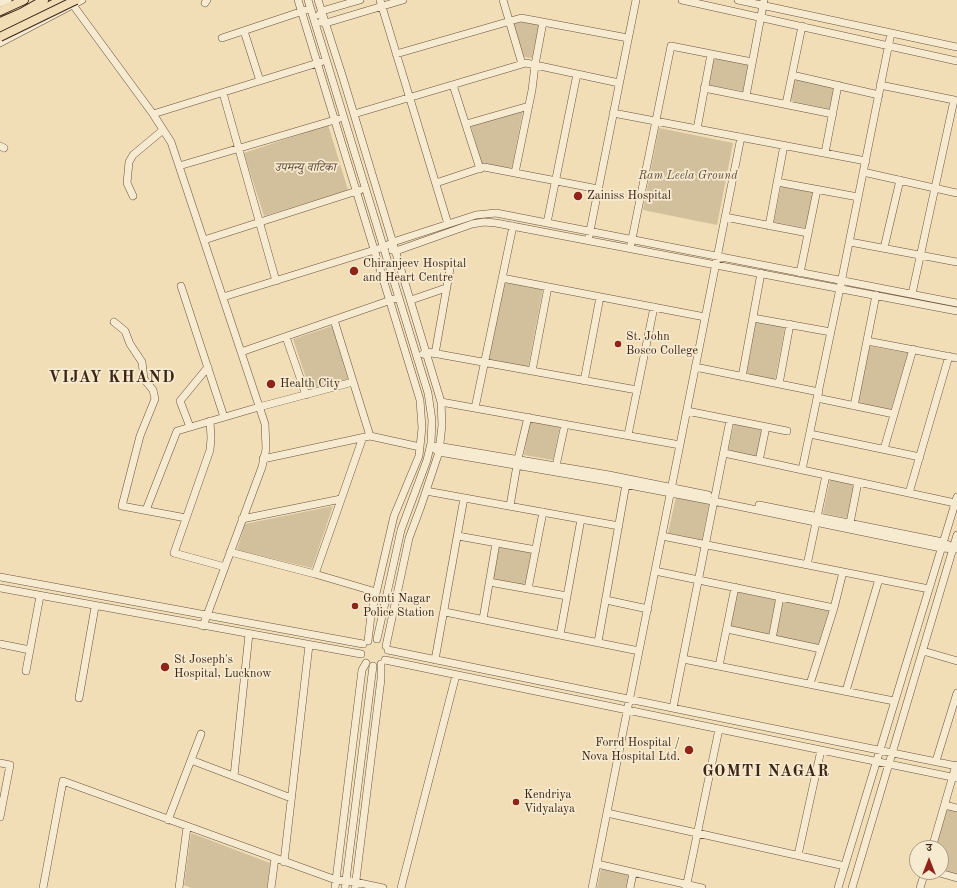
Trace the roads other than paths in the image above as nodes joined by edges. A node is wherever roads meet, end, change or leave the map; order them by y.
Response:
1 (8, 0) edge
2 (24, 0) edge
3 (30, 0) edge
4 (44, 0) edge
5 (61, 0) edge
6 (82, 0) edge
7 (298, 0) edge
8 (308, 0) edge
9 (318, 0) edge
10 (360, 0) edge
11 (403, 0) edge
12 (503, 0) edge
13 (636, 0) edge
14 (682, 0) edge
15 (738, 0) edge
16 (0, 3) edge
17 (74, 3) edge
18 (381, 3) edge
19 (764, 3) edge
20 (311, 9) junction
21 (0, 11) edge
22 (322, 11) junction
23 (302, 12) junction
24 (21, 13) junction
25 (761, 17) junction
26 (315, 21) junction
27 (510, 21) junction
28 (0, 22) edge
29 (543, 22) junction
30 (326, 23) junction
31 (802, 26) junction
32 (0, 29) edge
33 (244, 31) junction
34 (891, 33) junction
35 (0, 34) edge
36 (222, 38) dead end
37 (628, 38) junction
38 (1, 41) edge
39 (888, 46) junction
40 (957, 48) edge
41 (396, 54) junction
42 (711, 54) junction
43 (327, 61) junction
44 (957, 61) edge
45 (752, 62) junction
46 (318, 64) junction
47 (522, 64) junction
48 (535, 65) junction
49 (577, 74) junction
50 (792, 75) junction
51 (260, 81) junction
52 (619, 83) junction
53 (453, 85) junction
54 (838, 85) junction
55 (880, 85) junction
56 (704, 88) junction
57 (223, 93) junction
58 (879, 95) junction
59 (746, 96) junction
60 (410, 98) junction
61 (786, 104) junction
62 (529, 106) junction
63 (613, 113) junction
64 (153, 114) junction
65 (354, 114) junction
66 (833, 114) junction
67 (344, 117) junction
68 (335, 120) junction
69 (656, 121) junction
70 (466, 124) junction
71 (697, 129) junction
72 (163, 130) junction
73 (741, 137) junction
74 (784, 145) junction
75 (239, 149) junction
76 (825, 153) junction
77 (866, 161) junction
78 (179, 166) junction
79 (480, 169) junction
80 (863, 172) junction
81 (515, 173) junction
82 (900, 180) junction
83 (555, 181) junction
84 (777, 182) junction
85 (436, 183) junction
86 (935, 188) junction
87 (366, 189) junction
88 (598, 189) junction
89 (817, 190) junction
90 (356, 192) junction
91 (957, 193) edge
92 (133, 196) dead end
93 (858, 198) junction
94 (725, 217) junction
95 (260, 222) junction
96 (547, 223) junction
97 (448, 224) junction
98 (513, 226) junction
99 (769, 226) junction
100 (590, 231) junction
101 (808, 233) junction
102 (204, 240) junction
103 (588, 240) junction
104 (632, 240) junction
105 (393, 242) junction
106 (850, 242) junction
107 (384, 247) junction
108 (630, 248) junction
109 (884, 248) junction
110 (375, 250) junction
111 (396, 250) junction
112 (921, 255) junction
113 (718, 257) junction
114 (957, 261) edge
115 (716, 265) junction
116 (450, 269) dead end
117 (762, 273) junction
118 (800, 273) junction
119 (502, 278) junction
120 (276, 281) junction
121 (841, 285) junction
122 (180, 286) dead end
123 (548, 287) junction
124 (446, 288) junction
125 (912, 294) junction
126 (876, 295) junction
127 (223, 297) junction
128 (399, 297) junction
129 (600, 297) junction
130 (390, 300) junction
131 (411, 300) junction
132 (957, 303) edge
133 (654, 307) junction
134 (957, 311) edge
135 (706, 317) junction
136 (753, 318) junction
137 (334, 320) junction
138 (114, 322) dead end
139 (790, 324) junction
140 (831, 332) junction
141 (286, 336) junction
142 (867, 341) junction
143 (913, 349) junction
144 (241, 352) junction
145 (427, 352) junction
146 (435, 354) junction
147 (417, 356) junction
148 (949, 356) junction
149 (957, 358) edge
150 (485, 363) junction
151 (208, 367) junction
152 (696, 367) junction
153 (532, 371) junction
154 (742, 377) junction
155 (584, 380) junction
156 (353, 382) junction
157 (779, 384) junction
158 (637, 390) junction
159 (306, 395) junction
160 (818, 395) junction
161 (441, 402) junction
162 (854, 406) junction
163 (259, 407) junction
164 (475, 408) junction
165 (687, 411) junction
166 (894, 414) junction
167 (224, 417) junction
168 (528, 417) junction
169 (730, 420) junction
170 (210, 421) junction
171 (565, 424) junction
172 (190, 427) junction
173 (766, 427) junction
174 (787, 431) dead end
175 (810, 434) junction
176 (628, 435) junction
177 (366, 436) junction
178 (421, 439) junction
179 (431, 443) junction
180 (680, 445) junction
181 (420, 447) junction
182 (440, 449) junction
183 (884, 449) junction
184 (724, 453) junction
185 (920, 457) junction
186 (264, 459) junction
187 (760, 461) junction
188 (517, 462) junction
189 (556, 466) junction
190 (802, 470) junction
191 (826, 475) junction
192 (858, 482) junction
193 (626, 484) junction
194 (671, 490) junction
195 (426, 491) junction
196 (909, 493) junction
197 (464, 498) junction
198 (342, 499) junction
199 (715, 499) junction
200 (956, 500) edge
201 (510, 506) junction
202 (146, 510) junction
203 (543, 512) junction
204 (186, 518) junction
205 (242, 519) junction
206 (581, 519) junction
207 (817, 519) junction
208 (850, 523) junction
209 (619, 526) junction
210 (957, 535) edge
211 (458, 536) junction
212 (662, 536) junction
213 (496, 543) junction
214 (706, 544) junction
215 (942, 545) junction
216 (955, 549) edge
217 (536, 550) junction
218 (230, 552) junction
219 (807, 565) junction
220 (225, 567) junction
221 (655, 571) junction
222 (843, 572) junction
223 (315, 574) junction
224 (0, 577) edge
225 (879, 579) junction
226 (699, 580) junction
227 (489, 582) junction
228 (735, 587) junction
229 (0, 588) edge
230 (528, 589) junction
231 (929, 589) junction
232 (376, 592) junction
233 (40, 596) junction
234 (567, 596) junction
235 (780, 597) junction
236 (606, 600) junction
237 (95, 606) junction
238 (834, 608) junction
239 (648, 609) junction
240 (445, 612) junction
241 (207, 616) junction
242 (483, 619) junction
243 (203, 626) junction
244 (727, 630) junction
245 (249, 634) junction
246 (560, 635) junction
247 (377, 639) junction
248 (772, 639) junction
249 (366, 642) junction
250 (598, 642) junction
251 (0, 644) edge
252 (309, 645) junction
253 (387, 648) junction
254 (821, 649) junction
255 (30, 650) junction
256 (639, 651) junction
257 (922, 651) junction
258 (361, 654) junction
259 (683, 659) junction
260 (435, 660) junction
261 (957, 661) edge
262 (376, 663) junction
263 (719, 666) junction
264 (26, 671) dead end
265 (456, 675) junction
266 (810, 684) junction
267 (846, 691) junction
268 (957, 693) edge
269 (79, 698) dead end
270 (630, 699) junction
271 (894, 701) junction
272 (673, 708) junction
273 (627, 710) junction
274 (953, 718) edge
275 (720, 729) junction
276 (201, 734) dead end
277 (821, 750) junction
278 (880, 750) junction
279 (892, 752) junction
280 (191, 760) junction
281 (876, 761) junction
282 (936, 761) junction
283 (0, 763) edge
284 (889, 764) junction
285 (957, 766) edge
286 (234, 776) junction
287 (955, 777) edge
288 (291, 798) junction
289 (944, 805) junction
290 (957, 808) edge
291 (607, 813) junction
292 (0, 817) edge
293 (168, 820) junction
294 (187, 827) junction
295 (698, 833) junction
296 (934, 840) edge
297 (798, 856) junction
298 (275, 858) junction
299 (284, 862) junction
300 (596, 864) junction
301 (845, 866) junction
302 (633, 873) junction
303 (336, 884) edge
304 (345, 885) edge
305 (355, 885) edge
306 (686, 886) edge
307 (43, 888) edge
308 (179, 888) edge
309 (271, 888) edge
310 (383, 888) edge
311 (402, 888) edge
312 (592, 888) edge
313 (630, 888) edge
314 (702, 888) edge
315 (838, 888) edge
316 (852, 888) edge

1 - 16 street
2 - 21 main road
3 - 24 main road
4 - 24 main road
5 - 32 main road
6 - 17 street
7 - 23 street
8 - 20 street
9 - 22 street
10 - 22 street
11 - 18 street
12 - 27 street
13 - 37 street
14 - 25 street
15 - 19 street
17 - 38 main road, bridge
17 - 64 street
18 - 30 street
18 - 41 street
19 - 25 street
19 - 34 street
20 - 23 street
20 - 26 street
22 - 26 street
22 - 30 street
23 - 33 street
23 - 46 street
24 - 28 main road
25 - 31 street
25 - 45 street
26 - 30 street
26 - 43 street
27 - 29 street
27 - 41 street
27 - 47 street
29 - 37 street
29 - 48 street
30 - 65 street
31 - 39 street
31 - 50 street
33 - 36 street
33 - 51 street
34 - 39 street
34 - 40 street
35 - 38 street
37 - 52 street
39 - 44 street
39 - 55 street
41 - 60 street
42 - 45 street
42 - 56 street
42 - 69 street
43 - 46 street
43 - 67 street
45 - 59 street
46 - 51 street
46 - 68 street
47 - 48 street
47 - 53 street
48 - 49 street
48 - 62 street
49 - 52 street
49 - 83 street
50 - 54 street
50 - 61 street
51 - 57 street
52 - 63 street
53 - 60 street
53 - 70 street
54 - 58 street
54 - 66 street
55 - 58 street
55 - 86 street
56 - 59 street
56 - 71 street
57 - 64 street
57 - 75 street
58 - 77 street
59 - 61 street
60 - 65 street
60 - 85 street
61 - 66 street
62 - 70 street
62 - 81 street
63 - 69 street
63 - 88 street
64 - 72 street
65 - 105 street
66 - 76 street
67 - 68 street
67 - 87 street
68 - 75 street
68 - 90 street
69 - 71 street
69 - 104 street
70 - 79 street
71 - 73 street
72 - 78 street
72 - 92 street
73 - 74 street
73 - 94 street
74 - 76 street
74 - 84 street
75 - 78 street
75 - 95 street
76 - 77 street
77 - 80 street
78 - 102 street
79 - 81 street
79 - 85 street
80 - 82 street
80 - 93 street
81 - 83 street
82 - 86 street
82 - 109 street
83 - 88 street
83 - 96 street
84 - 89 street
84 - 99 street
85 - 97 street
86 - 91 street
86 - 112 street
87 - 90 street
87 - 107 street
88 - 100 street
89 - 93 street
89 - 101 street
90 - 95 street
90 - 110 street
93 - 106 street
94 - 99 street
94 - 113 street
95 - 102 street
95 - 120 street
96 - 97 street
96 - 100 street
97 - 105 street
98 - 103 street
98 - 111 street
98 - 119 street
99 - 101 street
100 - 103 street
100 - 104 street
101 - 118 street
102 - 127 street
103 - 108 street
104 - 108 street
104 - 113 street
105 - 107 street
105 - 111 street
106 - 109 street
106 - 121 street
107 - 110 street
107 - 111 street
107 - 128 street
108 - 115 street
109 - 112 street
110 - 120 street
110 - 130 street
111 - 131 street
112 - 114 street
112 - 125 street
113 - 115 street
113 - 118 street
115 - 117 street
115 - 135 street
116 - 124 street
117 - 121 street
117 - 136 street
118 - 121 street
119 - 123 street
119 - 150 street
120 - 127 street
121 - 125 street
121 - 126 street
121 - 140 street
122 - 151 street
123 - 129 street
123 - 153 street
124 - 131 street
124 - 146 street
125 - 132 street
126 - 134 street
126 - 142 street
127 - 144 street
128 - 130 street
128 - 147 street
129 - 133 street
129 - 155 street
130 - 137 street
130 - 178 street
131 - 145 street
133 - 135 street
133 - 158 street
135 - 152 street
136 - 139 street
136 - 154 street
137 - 141 street
137 - 156 street
138 - 202 street
139 - 140 street
139 - 157 street
140 - 160 street
141 - 144 street
141 - 159 street
142 - 143 street
142 - 162 street
143 - 148 street
143 - 166 street
144 - 163 street
145 - 146 street
145 - 147 street
145 - 161 street
146 - 150 street
147 - 179 street
148 - 149 street
148 - 185 street
150 - 153 street
150 - 164 street
151 - 167 street
151 - 172 street
152 - 154 street
152 - 165 street
153 - 155 street
154 - 157 street
155 - 158 street
156 - 159 street
156 - 177 street
157 - 160 street
158 - 176 street
159 - 163 street
160 - 162 street
160 - 175 street
161 - 164 street
161 - 182 street
162 - 166 street
163 - 167 street
163 - 186 street
164 - 168 street
165 - 169 street
165 - 180 street
166 - 183 street
167 - 170 street
168 - 171 street
168 - 188 street
169 - 173 street
169 - 184 street
170 - 172 street
170 - 204 street
171 - 176 street
171 - 189 street
172 - 202 street
173 - 174 street
173 - 187 street
175 - 183 street
175 - 190 street
176 - 180 street
177 - 181 street
177 - 186 street
177 - 198 street
178 - 179 street
178 - 181 street
179 - 182 street
179 - 247 street
180 - 194 street
181 - 232 street
182 - 188 street
182 - 195 street
183 - 185 street
184 - 187 street
184 - 199 street
185 - 196 street
186 - 205 street
187 - 190 street
188 - 189 street
188 - 193 street
188 - 201 street
189 - 194 street
190 - 191 street
191 - 192 street
191 - 207 street
192 - 196 street
192 - 208 street
193 - 194 street
193 - 209 street
194 - 199 street
194 - 212 street
195 - 197 street
195 - 253 street
196 - 200 street
197 - 201 street
197 - 211 street
198 - 205 street
198 - 223 street
199 - 207 street
199 - 214 street
200 - 215 street
201 - 203 street
202 - 204 street
203 - 206 street
203 - 217 street
204 - 220 street
205 - 218 street
206 - 209 street
206 - 234 street
207 - 208 street
207 - 215 street
207 - 219 street
208 - 215 street
209 - 236 street
210 - 216 street
211 - 213 street
211 - 240 street
212 - 214 street
212 - 221 street
213 - 217 street
213 - 227 street
214 - 219 street
214 - 226 street
215 - 216 street
215 - 231 street
216 - 257 street
217 - 230 street
218 - 220 street
218 - 223 street
219 - 222 street
220 - 241 street
221 - 226 street
221 - 239 street
222 - 225 street
222 - 238 street
223 - 232 street
224 - 241 street
225 - 231 street
225 - 267 street
226 - 228 street
226 - 259 street
227 - 230 street
227 - 242 street
228 - 235 street
228 - 244 street
229 - 233 street
230 - 234 street
231 - 271 street
232 - 249 street
233 - 237 street
233 - 255 street
234 - 246 street
235 - 238 street
235 - 248 street
236 - 239 street
236 - 250 street
237 - 243 street
237 - 269 street
238 - 254 street
239 - 256 street
240 - 242 street
240 - 260 street
241 - 243 street
241 - 249 street
242 - 246 street
243 - 245 street
244 - 248 street
244 - 263 street
245 - 252 street
245 - 286 street
246 - 250 street
247 - 249 street
247 - 253 street
248 - 254 street
249 - 258 street
250 - 256 street
251 - 255 street
252 - 258 street
252 - 288 street
253 - 260 street
253 - 262 street
254 - 266 street
255 - 264 street
256 - 270 street
257 - 261 street
257 - 279 street
258 - 262 street
259 - 263 street
259 - 272 street
260 - 270 street
262 - 265 street
262 - 303 street
262 - 304 street
262 - 305 street
263 - 266 street
265 - 273 street
265 - 311 street
266 - 267 street
267 - 271 street
268 - 274 street
270 - 272 street
270 - 273 street
271 - 278 street
272 - 278 street
273 - 275 street
273 - 291 street
274 - 282 street
275 - 277 street
275 - 295 street
276 - 280 street
277 - 281 street
277 - 297 street
278 - 279 street
278 - 281 street
279 - 282 street
279 - 284 street
280 - 286 street
280 - 293 street
281 - 284 street
281 - 301 street
282 - 285 street
283 - 292 street
284 - 287 street
284 - 316 street
285 - 287 street
286 - 288 street
287 - 289 street
288 - 299 street
289 - 290 street
289 - 296 street
291 - 295 street
291 - 300 street
293 - 294 street
293 - 307 street
294 - 298 street
294 - 308 street
295 - 297 street
295 - 306 street
297 - 301 street
298 - 299 street
298 - 309 street
299 - 303 street
300 - 302 street
300 - 312 street
301 - 315 street
302 - 306 street
302 - 313 street
303 - 304 street
304 - 305 street
305 - 310 street
306 - 314 street

